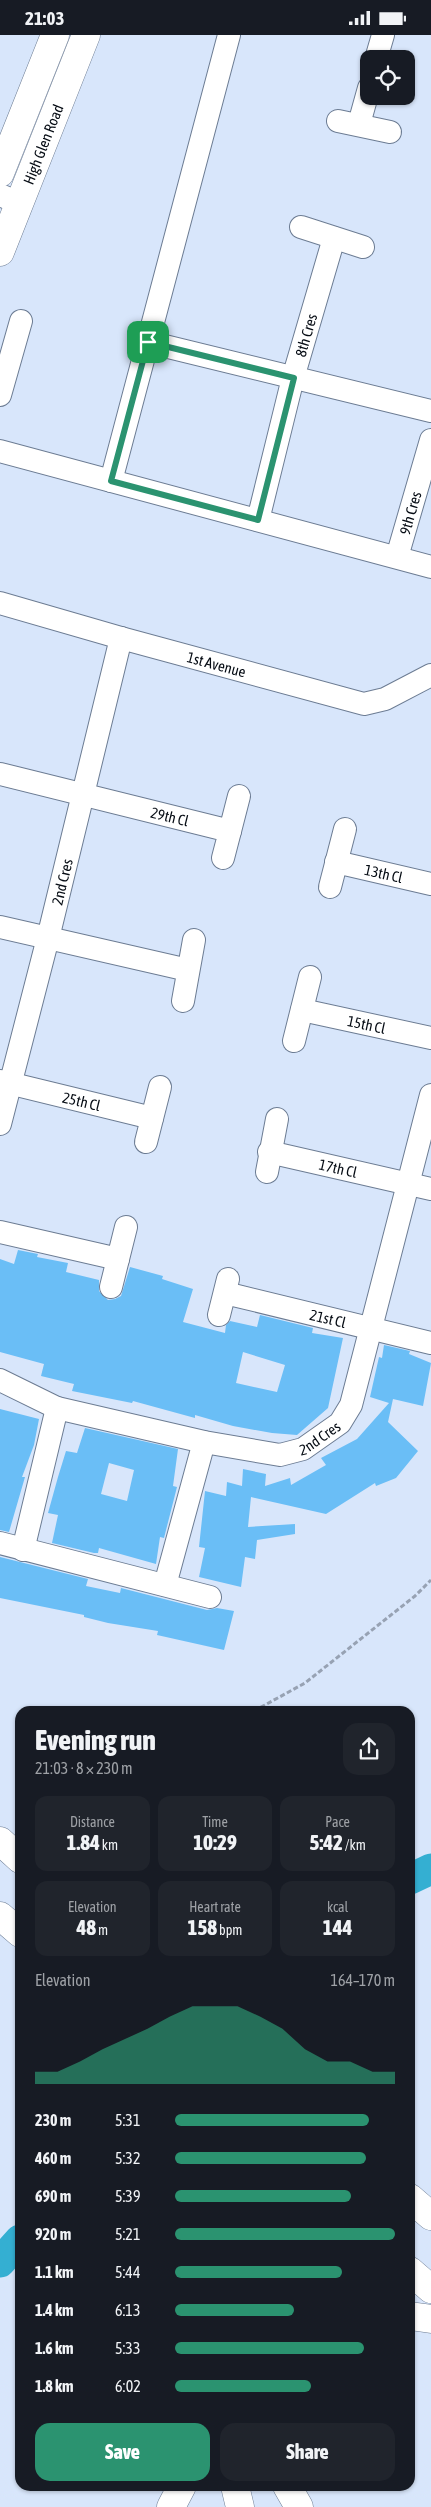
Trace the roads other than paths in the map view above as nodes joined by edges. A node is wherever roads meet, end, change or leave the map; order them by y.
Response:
1 (55, 35) edge
2 (86, 35) edge
3 (229, 35) edge
4 (383, 35) edge
5 (379, 50) edge
6 (360, 103) edge
7 (390, 132) dead end
8 (0, 173) edge
9 (10, 199) edge
10 (301, 227) dead end
11 (334, 238) junction
12 (363, 247) dead end
13 (0, 252) edge
14 (21, 321) dead end
15 (148, 342) junction
16 (294, 378) junction
17 (0, 395) edge
18 (431, 411) edge
19 (431, 441) edge
20 (0, 451) edge
21 (111, 481) junction
22 (258, 520) junction
23 (397, 557) junction
24 (431, 567) edge
25 (0, 603) edge
26 (121, 639) junction
27 (431, 675) edge
28 (0, 774) edge
29 (84, 794) junction
30 (239, 796) dead end
31 (345, 829) dead end
32 (230, 831) junction
33 (223, 858) dead end
34 (336, 863) junction
35 (431, 884) edge
36 (330, 887) dead end
37 (0, 927) edge
38 (48, 938) junction
39 (194, 940) dead end
40 (188, 970) junction
41 (310, 977) dead end
42 (183, 1001) dead end
43 (302, 1010) junction
44 (431, 1038) edge
45 (294, 1041) dead end
46 (6, 1082) edge
47 (160, 1087) dead end
48 (431, 1095) edge
49 (152, 1117) junction
50 (276, 1119) dead end
51 (0, 1123) edge
52 (146, 1142) dead end
53 (408, 1184) junction
54 (431, 1189) edge
55 (126, 1227) dead end
56 (0, 1232) edge
57 (118, 1259) junction
58 (111, 1287) dead end
59 (224, 1295) dead end
60 (370, 1329) junction
61 (431, 1343) edge
62 (0, 1379) edge
63 (58, 1408) junction
64 (204, 1442) junction
65 (0, 1543) edge
66 (23, 1550) junction
67 (165, 1585) junction
68 (210, 1597) dead end
69 (0, 1841) edge
70 (15, 1854) edge
71 (0, 1916) edge
72 (15, 1929) edge
73 (415, 2203) edge
74 (431, 2216) edge
75 (415, 2275) edge
76 (431, 2289) edge
77 (415, 2317) edge
78 (431, 2319) edge
79 (179, 2491) edge
80 (236, 2491) edge
81 (290, 2491) edge
82 (171, 2507) edge
83 (240, 2507) edge
84 (299, 2507) edge

1 - 8 main road, High Glen Road
2 - 9 main road, High Glen Road
3 - 15 street
4 - 5 street
6 - 7 street
9 - 13 main road, High Glen Road
10 - 11 street
11 - 12 street
11 - 16 street, 8th Cres
14 - 17 street
15 - 16 street
15 - 21 street
16 - 18 street
16 - 22 street, 8th Cres
19 - 23 street, 9th Cres
20 - 21 street
21 - 22 street
22 - 23 street
23 - 24 street
25 - 26 street, 1st Avenue
26 - 27 street, 1st Avenue
26 - 29 street, 2nd Cres
28 - 29 street, 29th Cl
29 - 32 street, 29th Cl
29 - 38 street, 2nd Cres
30 - 32 street
31 - 34 street
32 - 33 street
34 - 35 street, 13th Cl
34 - 36 street
37 - 38 street
38 - 40 street
38 - 46 street, 2nd Cres
39 - 40 street
40 - 42 street
41 - 43 street
43 - 44 street, 15th Cl
43 - 45 street
46 - 49 street, 25th Cl
46 - 51 street, 2nd Cres
47 - 49 street
48 - 53 street, 2nd Cres
49 - 52 street
50 - 53 street, 17th Cl
53 - 54 street, 17th Cl
53 - 60 street, 2nd Cres
55 - 57 street
56 - 57 street
57 - 58 street
59 - 60 street, 21st Cl
60 - 61 street, 21st Cl
60 - 64 street, 2nd Cres
62 - 63 street, 2nd Cres
63 - 64 street, 2nd Cres
63 - 66 street
64 - 67 street
65 - 66 street
66 - 67 street
67 - 68 street
69 - 70 main road
71 - 72 main road
73 - 74 main road
75 - 76 main road
77 - 78 main road
79 - 82 main road
80 - 83 main road
81 - 84 main road

